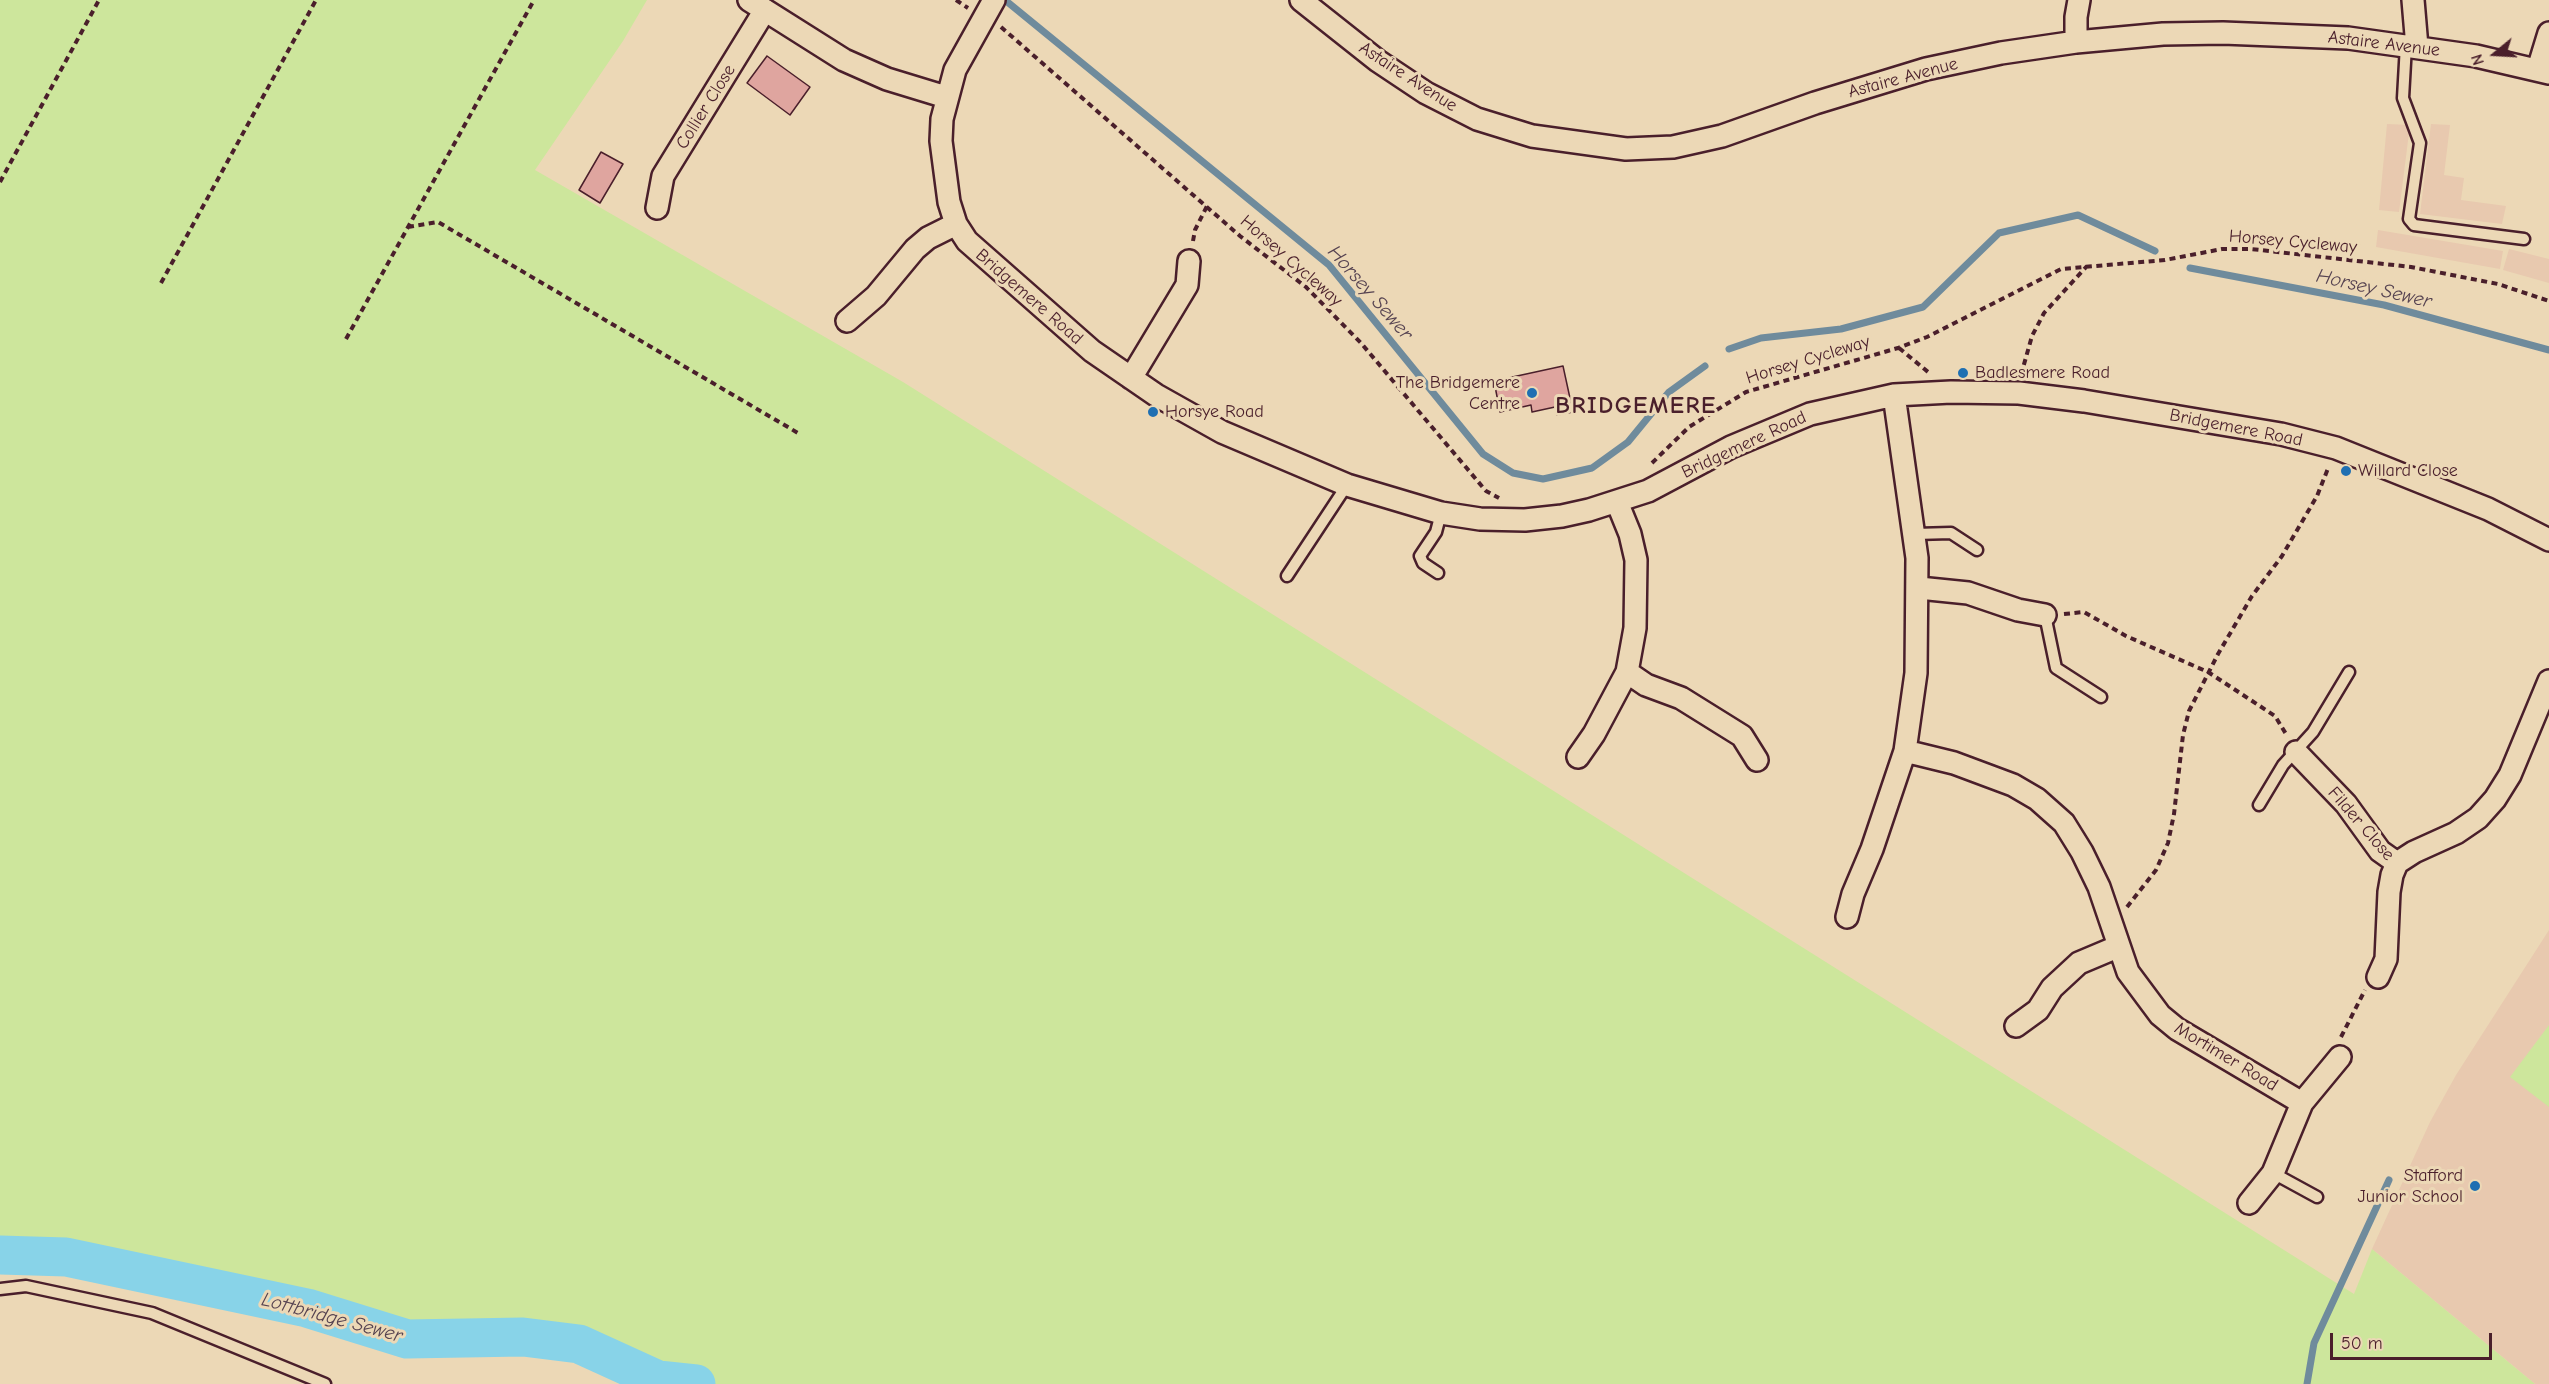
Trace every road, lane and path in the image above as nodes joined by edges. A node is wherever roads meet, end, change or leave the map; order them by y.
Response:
1 (99, 0) edge
2 (316, 0) edge
3 (534, 0) edge
4 (957, 0) edge
5 (1301, 0) edge
6 (2079, 0) edge
7 (2413, 0) edge
8 (757, 5) edge
9 (989, 8) edge
10 (2549, 33) edge
11 (2076, 42) junction
12 (2411, 46) junction
13 (2544, 71) edge
14 (946, 97) junction
15 (0, 182) edge
16 (1207, 206) junction
17 (657, 208) dead end
18 (956, 224) junction
19 (408, 227) junction
20 (2524, 239) dead end
21 (1189, 261) joint
22 (2088, 265) junction
23 (161, 283) dead end
24 (2549, 301) edge
25 (846, 321) dead end
26 (346, 339) dead end
27 (1898, 348) junction
28 (1131, 378) junction
29 (1951, 392) junction
30 (2019, 393) junction
31 (1894, 395) junction
32 (798, 434) dead end
33 (2336, 448) junction
34 (1646, 468) dead end
35 (1347, 485) junction
36 (1506, 502) dead end
37 (1617, 502) junction
38 (1441, 513) junction
39 (1915, 534) junction
40 (2549, 540) edge
41 (1977, 550) dead end
42 (1438, 573) dead end
43 (1287, 576) dead end
44 (1918, 588) junction
45 (2045, 615) junction
46 (1627, 672) junction
47 (2208, 672) junction
48 (2349, 672) dead end
49 (2549, 681) edge
50 (2101, 697) dead end
51 (1905, 751) junction
52 (2296, 752) junction
53 (1578, 757) dead end
54 (1757, 760) dead end
55 (2259, 805) dead end
56 (2397, 863) junction
57 (1847, 917) dead end
58 (2110, 919) junction
59 (2118, 947) junction
60 (2379, 977) joint
61 (2016, 1026) dead end
62 (2340, 1057) joint
63 (2302, 1103) junction
64 (2273, 1173) junction
65 (2317, 1197) dead end
66 (2249, 1203) dead end
67 (0, 1289) edge
68 (325, 1384) edge

1 - 15 path
2 - 23 path
3 - 19 path
4 - 9 path, Horsey Cycleway
5 - 11 street, Astaire Avenue
6 - 11 street
7 - 12 street
8 - 14 street
8 - 17 street, Collier Close
9 - 14 street, Bridgemere Road
9 - 16 path, Horsey Cycleway
10 - 13 street
11 - 12 street, Astaire Avenue
12 - 13 street, Astaire Avenue
12 - 20 lane
14 - 18 street, Bridgemere Road
16 - 21 path
16 - 36 path, Horsey Cycleway
18 - 25 street
18 - 28 street, Bridgemere Road
19 - 26 path
19 - 32 path
21 - 28 street
22 - 24 path, Horsey Cycleway
22 - 27 path, Horsey Cycleway
22 - 30 path
27 - 29 path
27 - 34 path, Horsey Cycleway
28 - 35 street, Bridgemere Road
29 - 30 street, Bridgemere Road
29 - 31 street, Bridgemere Road
30 - 33 street, Bridgemere Road
31 - 37 street, Bridgemere Road
31 - 39 street
33 - 40 street, Bridgemere Road
33 - 47 path
35 - 38 street, Bridgemere Road
35 - 43 lane
37 - 38 street, Bridgemere Road
37 - 46 street
38 - 42 lane
39 - 41 lane
39 - 44 street
44 - 45 street
44 - 51 street
45 - 47 path
45 - 50 lane
46 - 53 street
46 - 54 street
47 - 52 path
47 - 58 path
48 - 52 lane
49 - 56 street
51 - 57 street
51 - 58 street, Mortimer Road
52 - 55 lane
52 - 56 street, Filder Close
56 - 60 street, Filder Close
58 - 59 street, Mortimer Road
59 - 61 street
59 - 63 street, Mortimer Road
60 - 62 path
62 - 63 street
63 - 64 street
64 - 65 lane
64 - 66 street
67 - 68 lane

